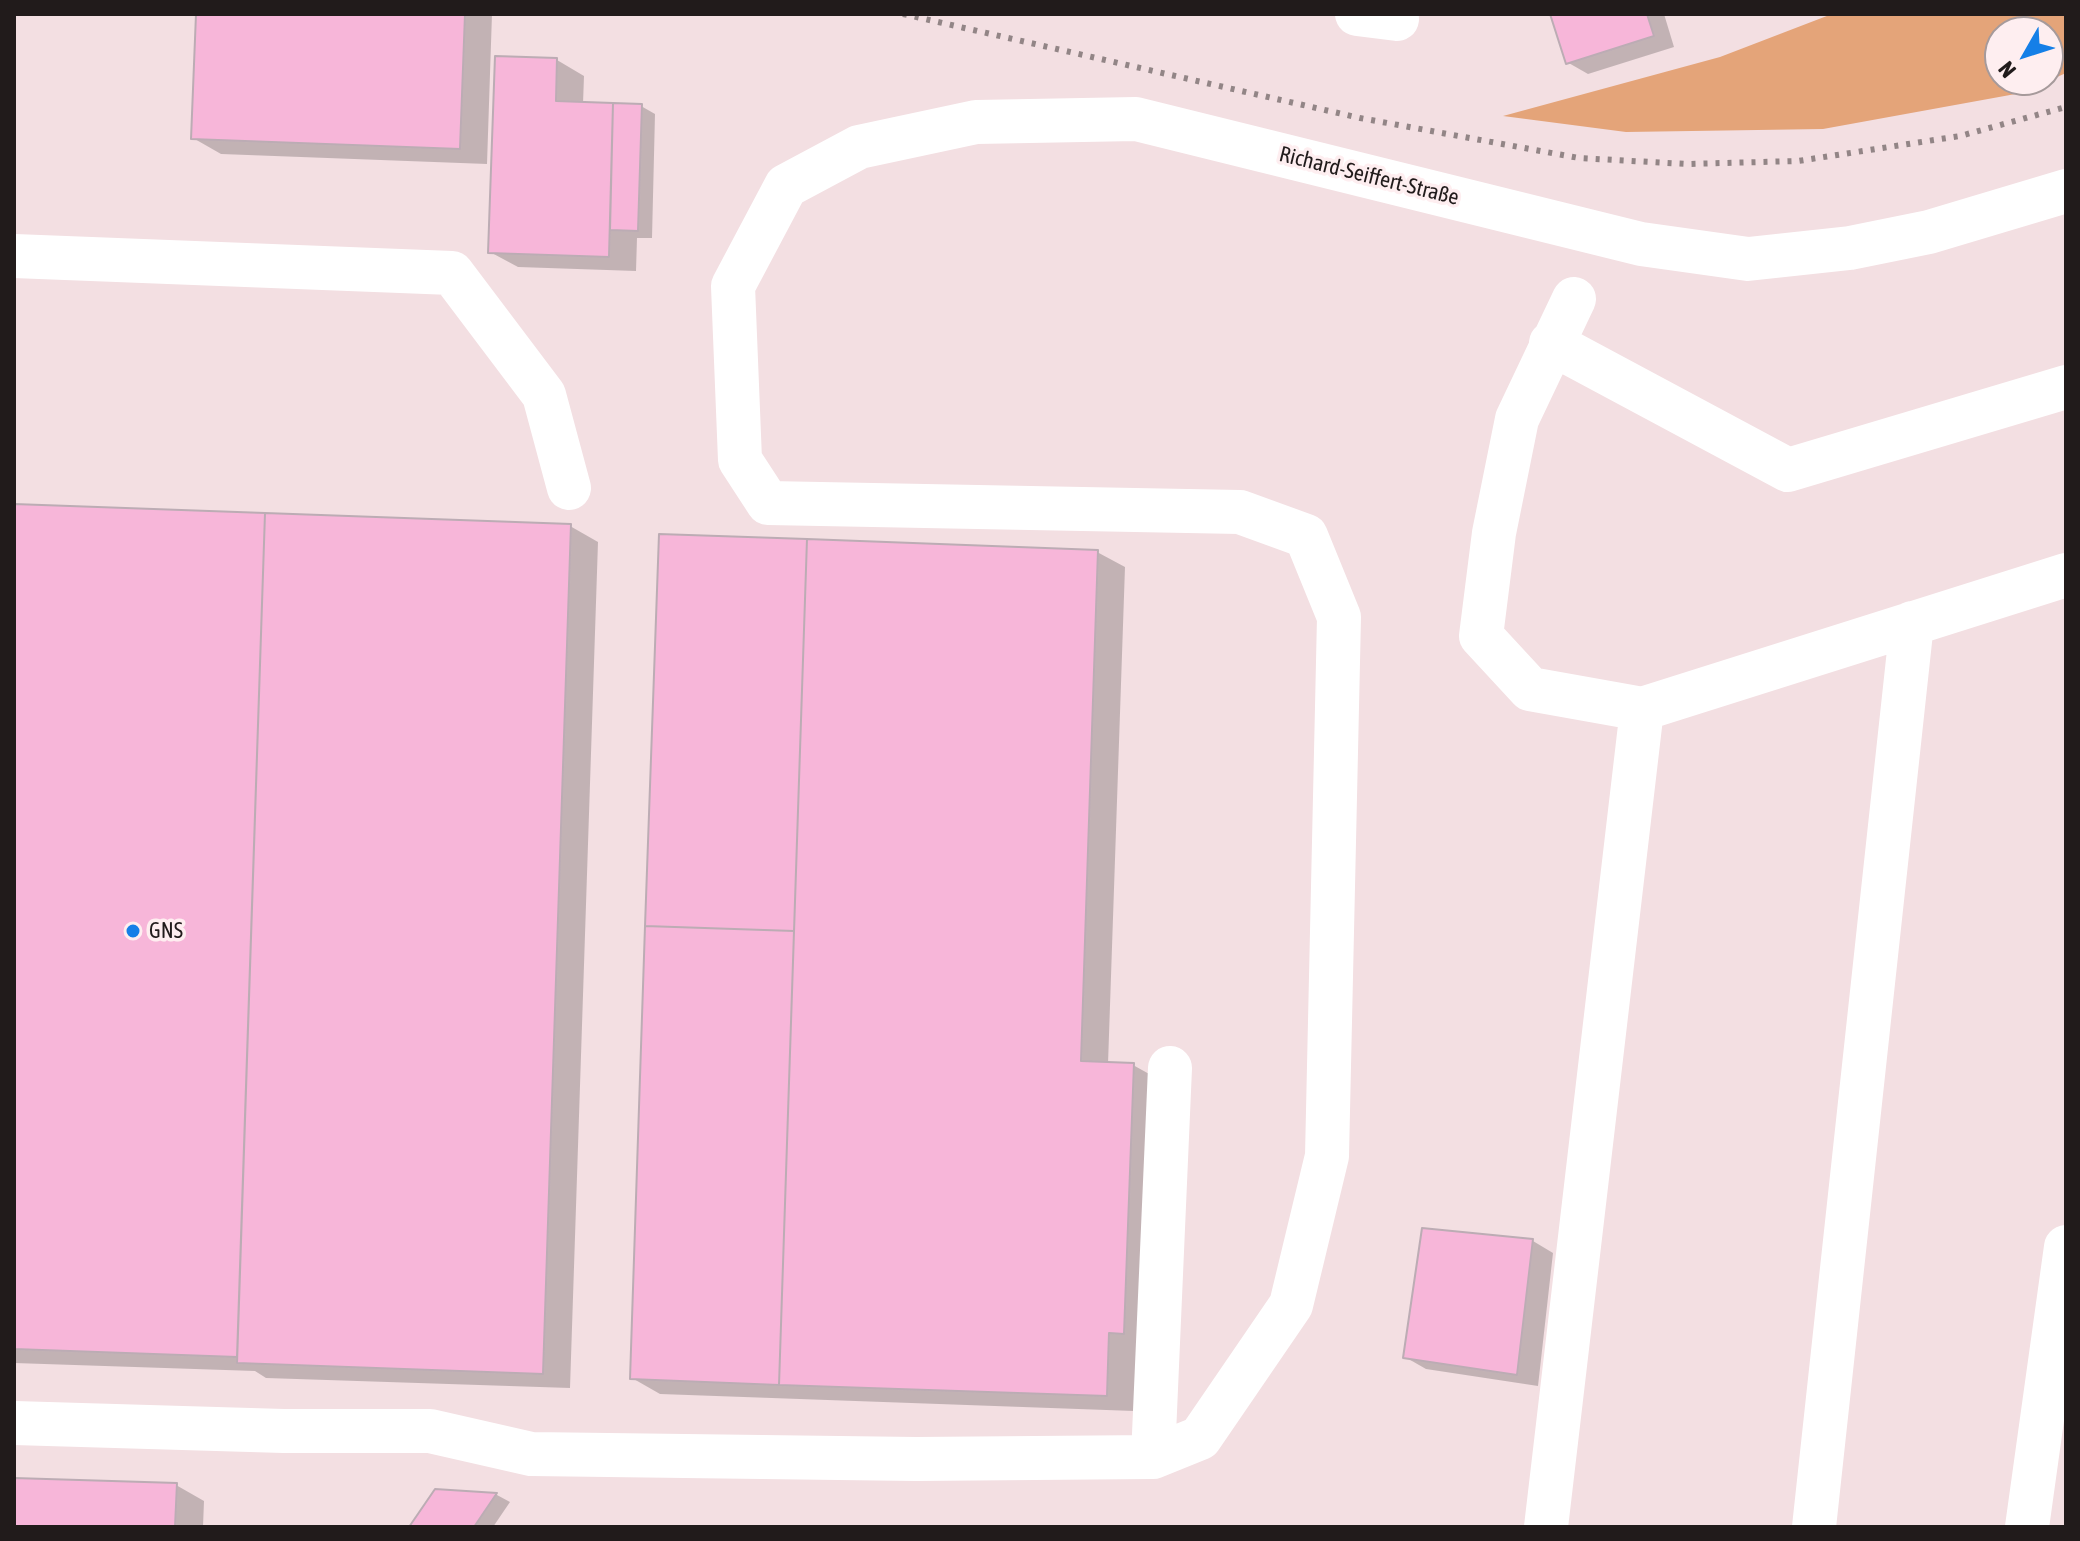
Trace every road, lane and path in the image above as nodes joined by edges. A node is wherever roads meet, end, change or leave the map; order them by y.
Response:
1 (2066, 191) edge
2 (14, 256) edge
3 (1574, 299) dead end
4 (1551, 343) junction
5 (2066, 387) edge
6 (569, 488) dead end
7 (2066, 575) edge
8 (1912, 623) junction
9 (1642, 709) junction
10 (1170, 1068) dead end
11 (2066, 1247) edge
12 (14, 1423) edge
13 (1153, 1457) junction
14 (1546, 1527) edge
15 (1814, 1527) edge
16 (2027, 1527) edge

1 - 13 street, Richard-Seiffert-Straße
2 - 6 street
3 - 4 street
4 - 5 street
4 - 9 street
7 - 8 street
8 - 9 street
8 - 15 street
9 - 14 street
10 - 13 street
11 - 16 street
12 - 13 street

